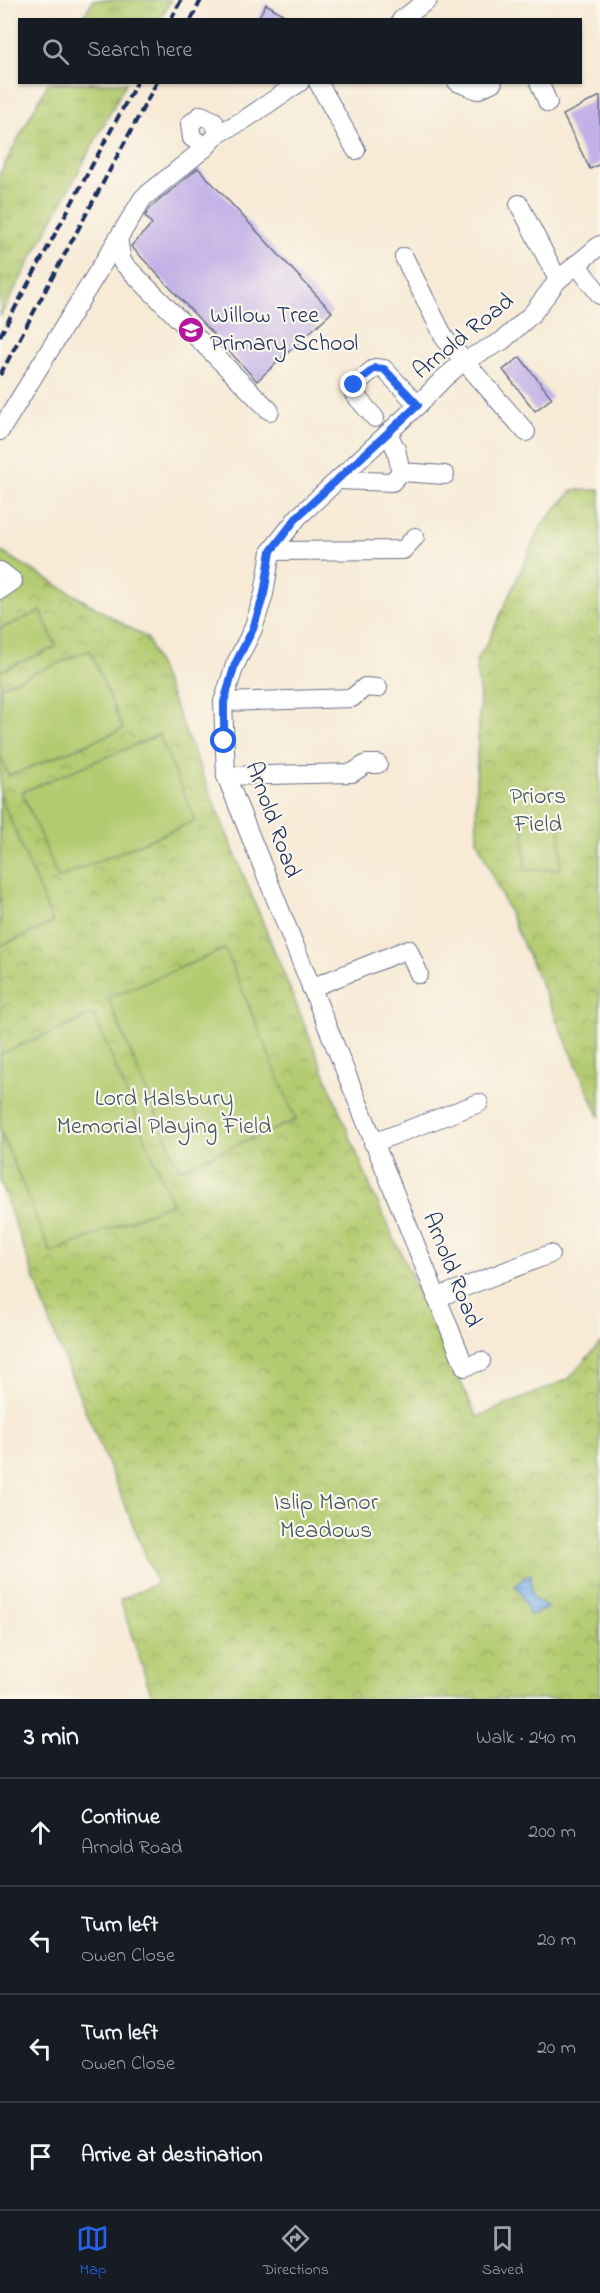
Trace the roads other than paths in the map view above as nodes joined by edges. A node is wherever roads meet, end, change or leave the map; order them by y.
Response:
1 (424, 9) edge
2 (405, 18) edge
3 (297, 84) edge
4 (319, 84) edge
5 (462, 84) edge
6 (489, 84) edge
7 (540, 84) edge
8 (548, 104) dead end
9 (356, 150) dead end
10 (519, 204) dead end
11 (118, 238) junction
12 (600, 245) edge
13 (404, 257) dead end
14 (576, 264) junction
15 (558, 280) junction
16 (600, 295) edge
17 (464, 360) junction
18 (418, 405) junction
19 (270, 411) dead end
20 (375, 418) dead end
21 (0, 431) edge
22 (526, 432) dead end
23 (388, 434) junction
24 (401, 472) junction
25 (445, 475) dead end
26 (338, 480) junction
27 (416, 537) dead end
28 (271, 551) junction
29 (0, 571) edge
30 (0, 590) edge
31 (378, 688) dead end
32 (224, 702) junction
33 (378, 764) dead end
34 (226, 776) junction
35 (419, 974) dead end
36 (311, 988) junction
37 (479, 1103) dead end
38 (373, 1143) junction
39 (550, 1254) dead end
40 (436, 1298) junction
41 (481, 1361) dead end

1 - 2 street
3 - 11 street
4 - 9 street
5 - 6 street
7 - 8 street
10 - 15 street
11 - 19 street
11 - 21 street
12 - 14 street, Arnold Road
13 - 17 street
14 - 15 street, Arnold Road
14 - 16 street
15 - 17 street, Arnold Road
17 - 18 street, Arnold Road
17 - 22 street
18 - 20 street
18 - 23 street, Arnold Road
23 - 24 street
23 - 26 street, Arnold Road
24 - 25 street
24 - 26 street
26 - 28 street, Arnold Road
27 - 28 street
28 - 32 street, Arnold Road
29 - 30 street
31 - 32 street
32 - 34 street, Arnold Road
33 - 34 street
34 - 36 street, Arnold Road
35 - 36 street
36 - 38 street, Arnold Road
37 - 38 street
38 - 40 street, Arnold Road
39 - 40 street
40 - 41 street, Arnold Road

